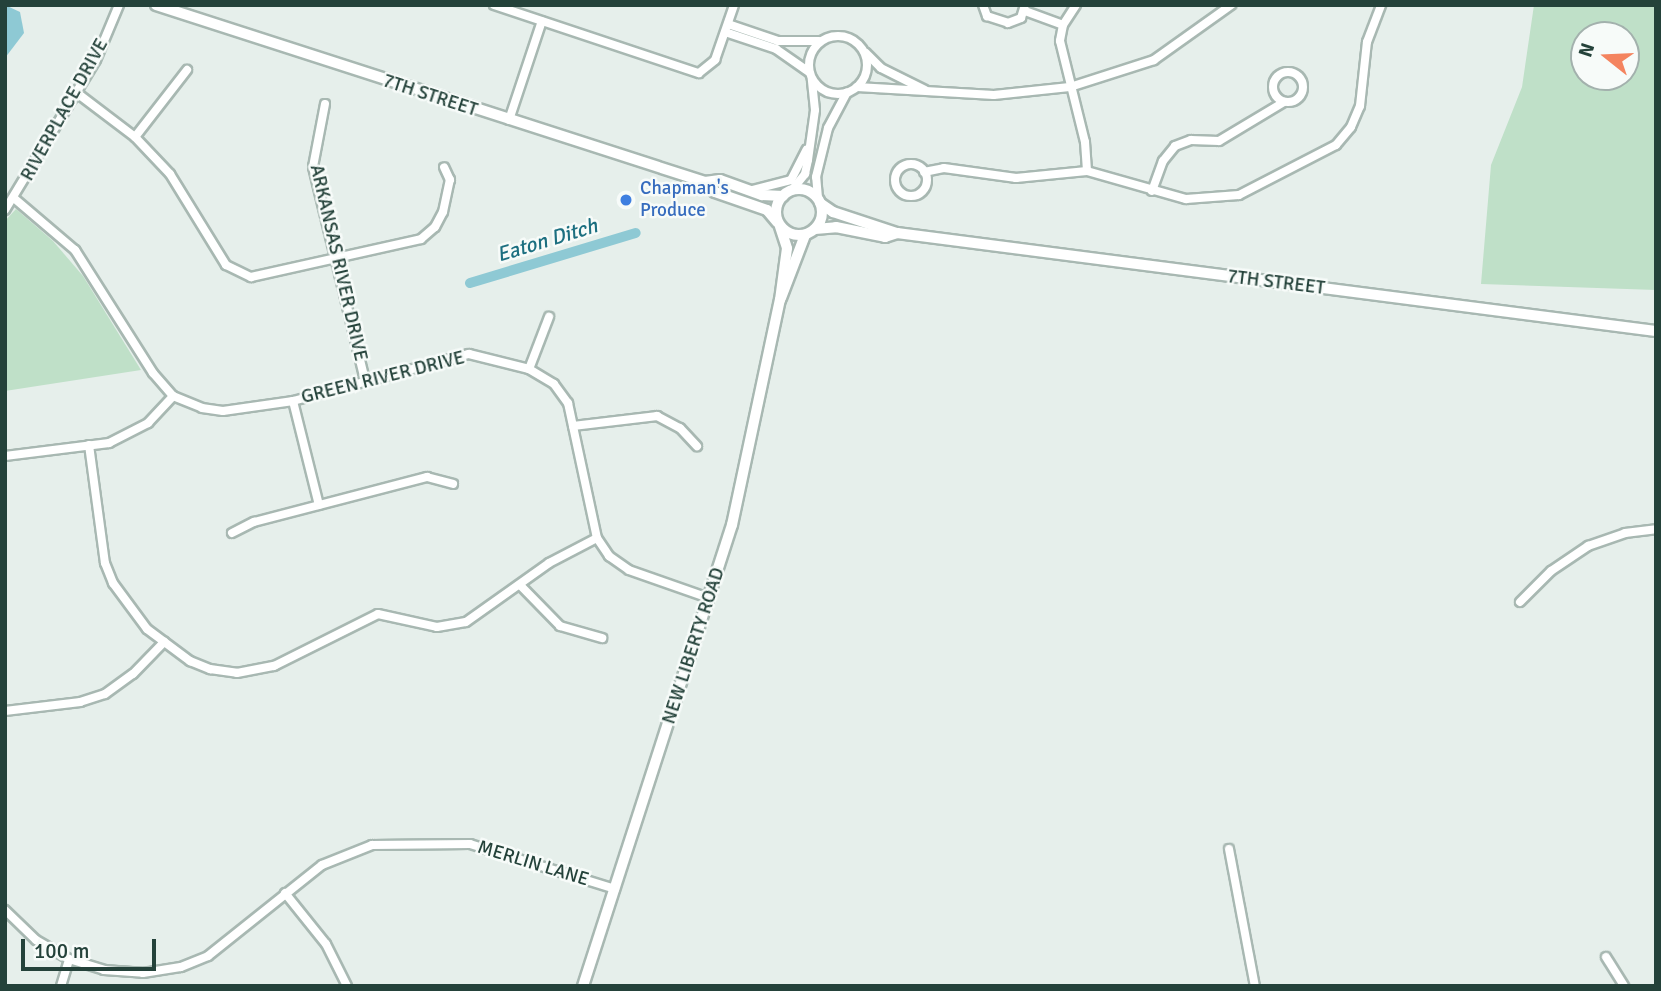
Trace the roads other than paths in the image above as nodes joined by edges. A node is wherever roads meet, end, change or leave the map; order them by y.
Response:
1 (118, 5) edge
2 (156, 5) edge
3 (494, 5) edge
4 (734, 5) edge
5 (983, 5) edge
6 (1076, 5) edge
7 (1231, 5) edge
8 (1381, 5) edge
9 (1025, 8) edge
10 (542, 21) junction
11 (1063, 25) junction
12 (726, 27) junction
13 (822, 40) junction
14 (865, 52) junction
15 (187, 70) dead end
16 (811, 75) junction
17 (1070, 87) junction
18 (857, 88) junction
19 (925, 90) junction
20 (848, 92) junction
21 (77, 93) junction
22 (1284, 102) dead end
23 (325, 104) dead end
24 (509, 120) junction
25 (135, 137) junction
26 (807, 147) junction
27 (444, 167) dead end
28 (1087, 171) junction
29 (924, 172) dead end
30 (705, 182) junction
31 (751, 190) junction
32 (1152, 191) junction
33 (788, 193) junction
34 (15, 198) junction
35 (819, 201) junction
36 (5, 210) edge
37 (779, 224) junction
38 (810, 232) junction
39 (897, 233) junction
40 (335, 258) junction
41 (780, 300) junction
42 (548, 317) dead end
43 (1656, 331) edge
44 (529, 369) junction
45 (365, 380) junction
46 (173, 396) junction
47 (293, 401) junction
48 (573, 426) junction
49 (89, 445) junction
50 (697, 446) dead end
51 (5, 456) edge
52 (453, 484) dead end
53 (319, 505) junction
54 (1656, 529) edge
55 (232, 533) dead end
56 (597, 538) junction
57 (521, 586) junction
58 (709, 598) junction
59 (1520, 602) dead end
60 (602, 638) dead end
61 (164, 642) junction
62 (5, 711) edge
63 (1229, 849) dead end
64 (615, 888) junction
65 (285, 893) junction
66 (5, 910) edge
67 (1606, 957) dead end
68 (69, 959) junction
69 (61, 986) edge
70 (347, 986) edge
71 (583, 986) edge
72 (1255, 986) edge
73 (1624, 986) edge

1 - 21 street, RIVERPLACE DRIVE
2 - 24 street, 7TH STREET
3 - 10 street
4 - 12 street
5 - 9 street
6 - 11 street
7 - 17 street
8 - 32 street
9 - 11 street
10 - 12 street
10 - 24 street
11 - 17 street
12 - 13 street
12 - 16 street
13 - 14 street
13 - 16 street
14 - 18 street
14 - 19 street
15 - 25 street
16 - 20 street
16 - 26 street
17 - 19 street
17 - 28 street
18 - 19 street
18 - 20 street
20 - 35 street
21 - 25 street
21 - 34 street, RIVERPLACE DRIVE
22 - 32 street
23 - 40 street, ARKANSAS RIVER DRIVE
24 - 30 street, 7TH STREET
25 - 40 street
26 - 31 street
26 - 33 street
27 - 40 street
28 - 29 street
28 - 32 street
30 - 31 street, 7TH STREET
30 - 37 street, 7TH STREET
31 - 33 street, 7TH STREET
33 - 35 street
33 - 37 street
34 - 36 street, RIVERPLACE DRIVE
34 - 46 street
35 - 38 street
35 - 39 street, 7TH STREET
37 - 38 street
37 - 41 street, NEW LIBERTY ROAD
38 - 39 street, 7TH STREET
38 - 41 street, NEW LIBERTY ROAD
39 - 43 street, 7TH STREET
40 - 45 street, ARKANSAS RIVER DRIVE
41 - 58 street, NEW LIBERTY ROAD
42 - 44 street
44 - 45 street, GREEN RIVER DRIVE
44 - 48 street, GREEN RIVER DRIVE
45 - 47 street, GREEN RIVER DRIVE
46 - 47 street, GREEN RIVER DRIVE
46 - 49 street
47 - 53 street
48 - 50 street
48 - 56 street, GREEN RIVER DRIVE
49 - 51 street
49 - 61 street
52 - 53 street
53 - 55 street
54 - 59 street
56 - 57 street
56 - 58 street, GREEN RIVER DRIVE
57 - 60 street
57 - 61 street
58 - 64 street, NEW LIBERTY ROAD
61 - 62 street
63 - 72 street
64 - 65 street, MERLIN LANE
64 - 71 street, NEW LIBERTY ROAD
65 - 68 street, MERLIN LANE
65 - 70 street
66 - 68 street, MERLIN LANE
67 - 73 street
68 - 69 street

